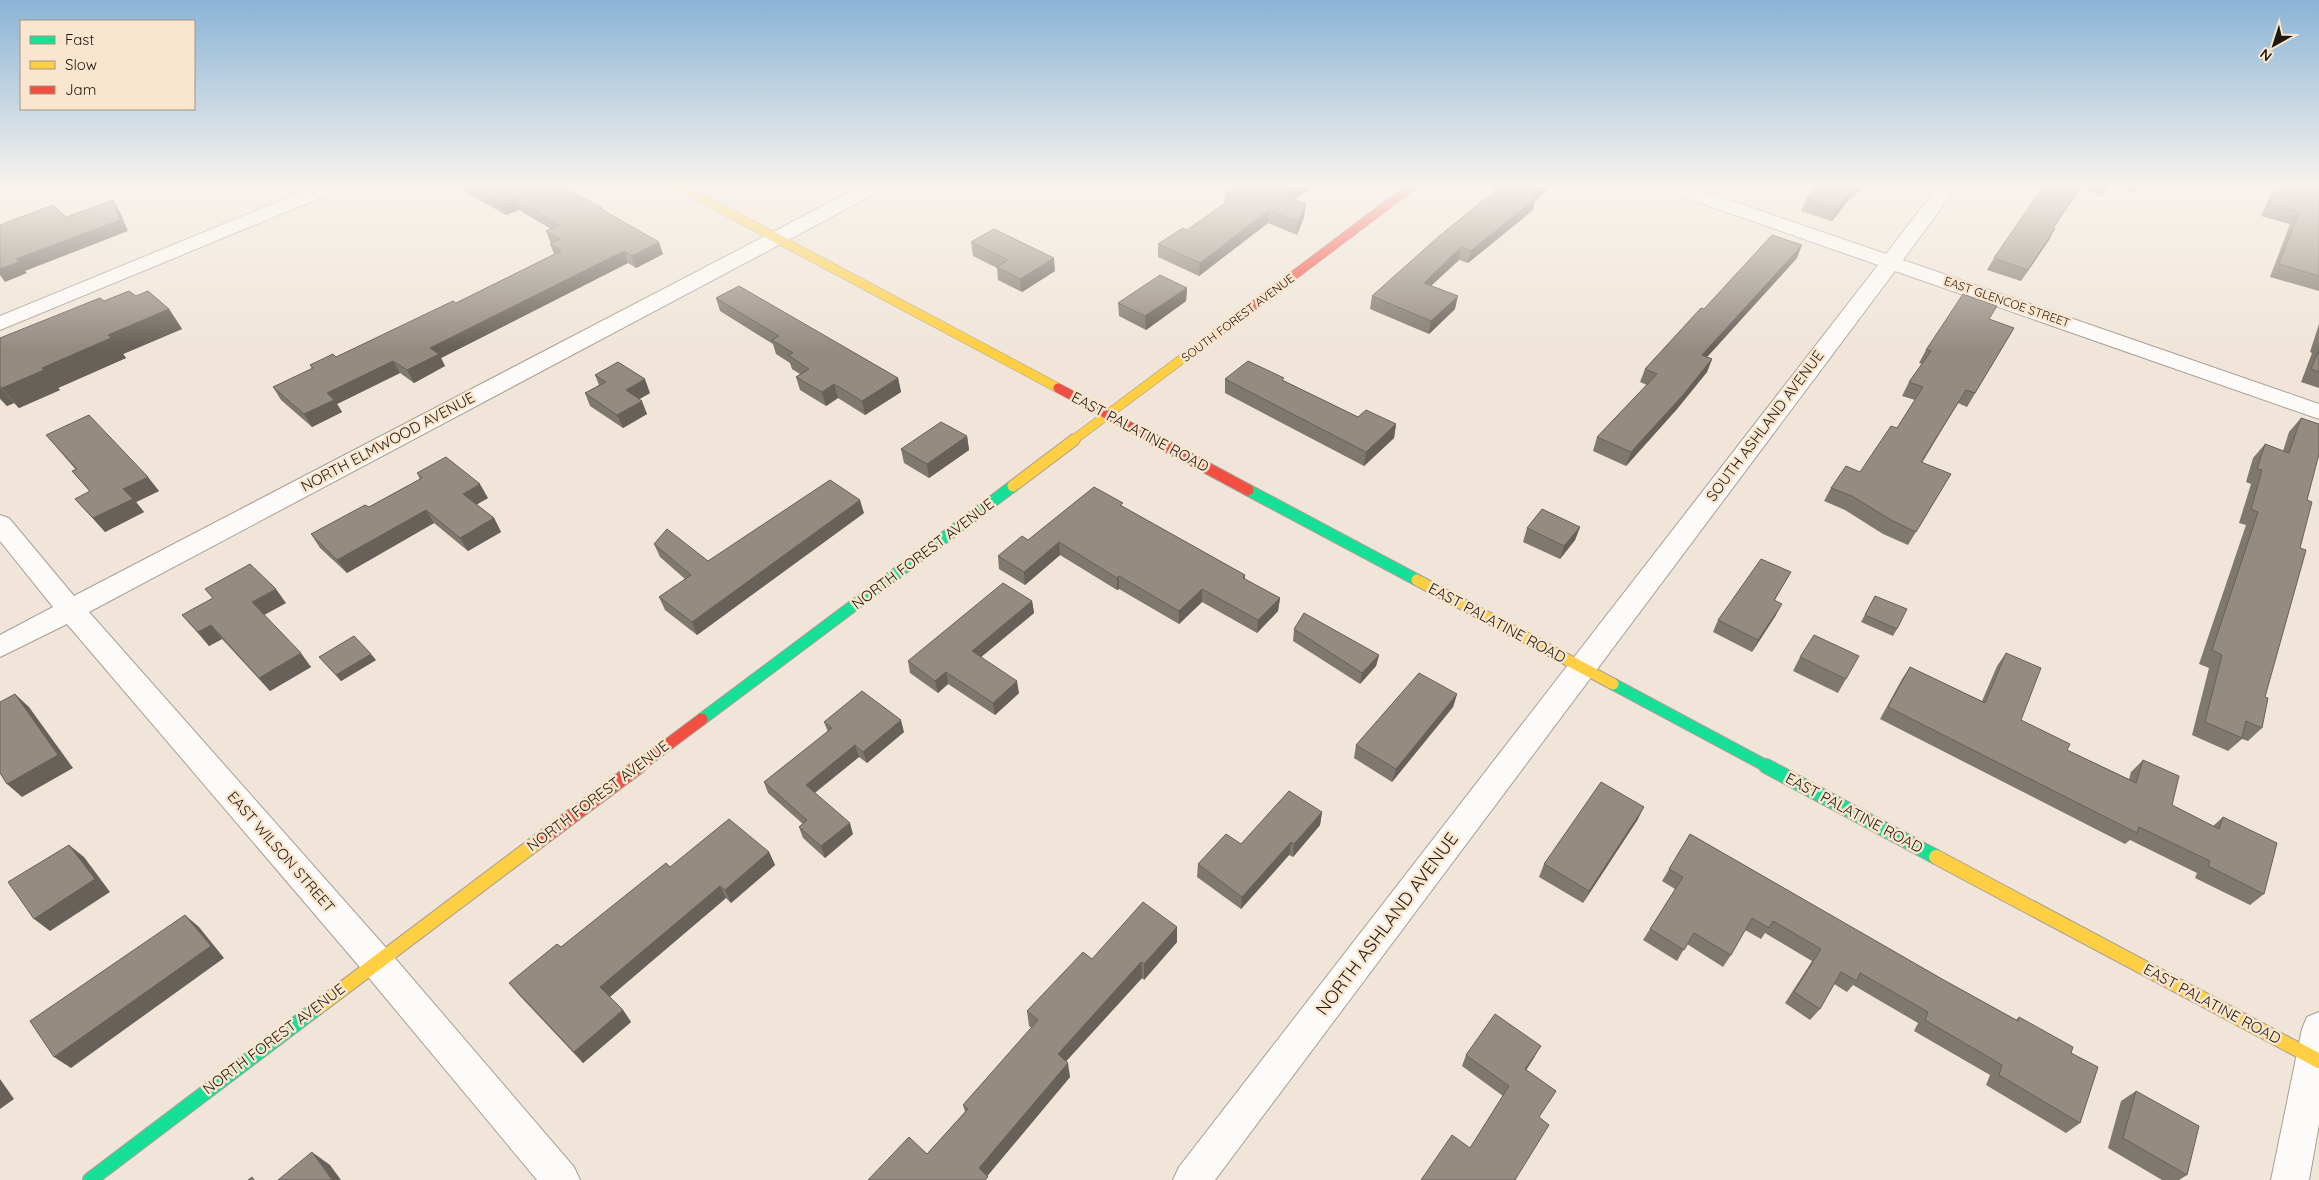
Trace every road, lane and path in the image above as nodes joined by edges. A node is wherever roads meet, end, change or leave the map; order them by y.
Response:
1 (204, 239) edge
2 (774, 239) edge
3 (778, 239) edge
4 (1342, 239) edge
5 (1826, 239) edge
6 (1907, 239) edge
7 (1890, 261) junction
8 (0, 324) edge
9 (2319, 412) edge
10 (1109, 416) junction
11 (0, 524) edge
12 (70, 609) junction
13 (0, 646) edge
14 (1582, 668) junction
15 (376, 961) junction
16 (2317, 1049) edge
17 (90, 1180) edge
18 (561, 1180) edge
19 (1192, 1180) edge
20 (2290, 1180) edge

1 - 8 street
2 - 12 street, NORTH ELMWOOD AVENUE
3 - 10 main road, EAST PALATINE ROAD
4 - 10 main road, SOUTH FOREST AVENUE
5 - 7 street, EAST GLENCOE STREET
6 - 7 street, SOUTH ASHLAND AVENUE
7 - 9 street, EAST GLENCOE STREET
7 - 14 street, SOUTH ASHLAND AVENUE
10 - 14 main road, EAST PALATINE ROAD
10 - 15 main road, NORTH FOREST AVENUE
11 - 12 street, EAST WILSON STREET
12 - 13 street, NORTH ELMWOOD AVENUE
12 - 15 street, EAST WILSON STREET
14 - 16 main road, EAST PALATINE ROAD
14 - 19 street, NORTH ASHLAND AVENUE
15 - 17 main road, NORTH FOREST AVENUE
15 - 18 street, EAST WILSON STREET
16 - 20 street

